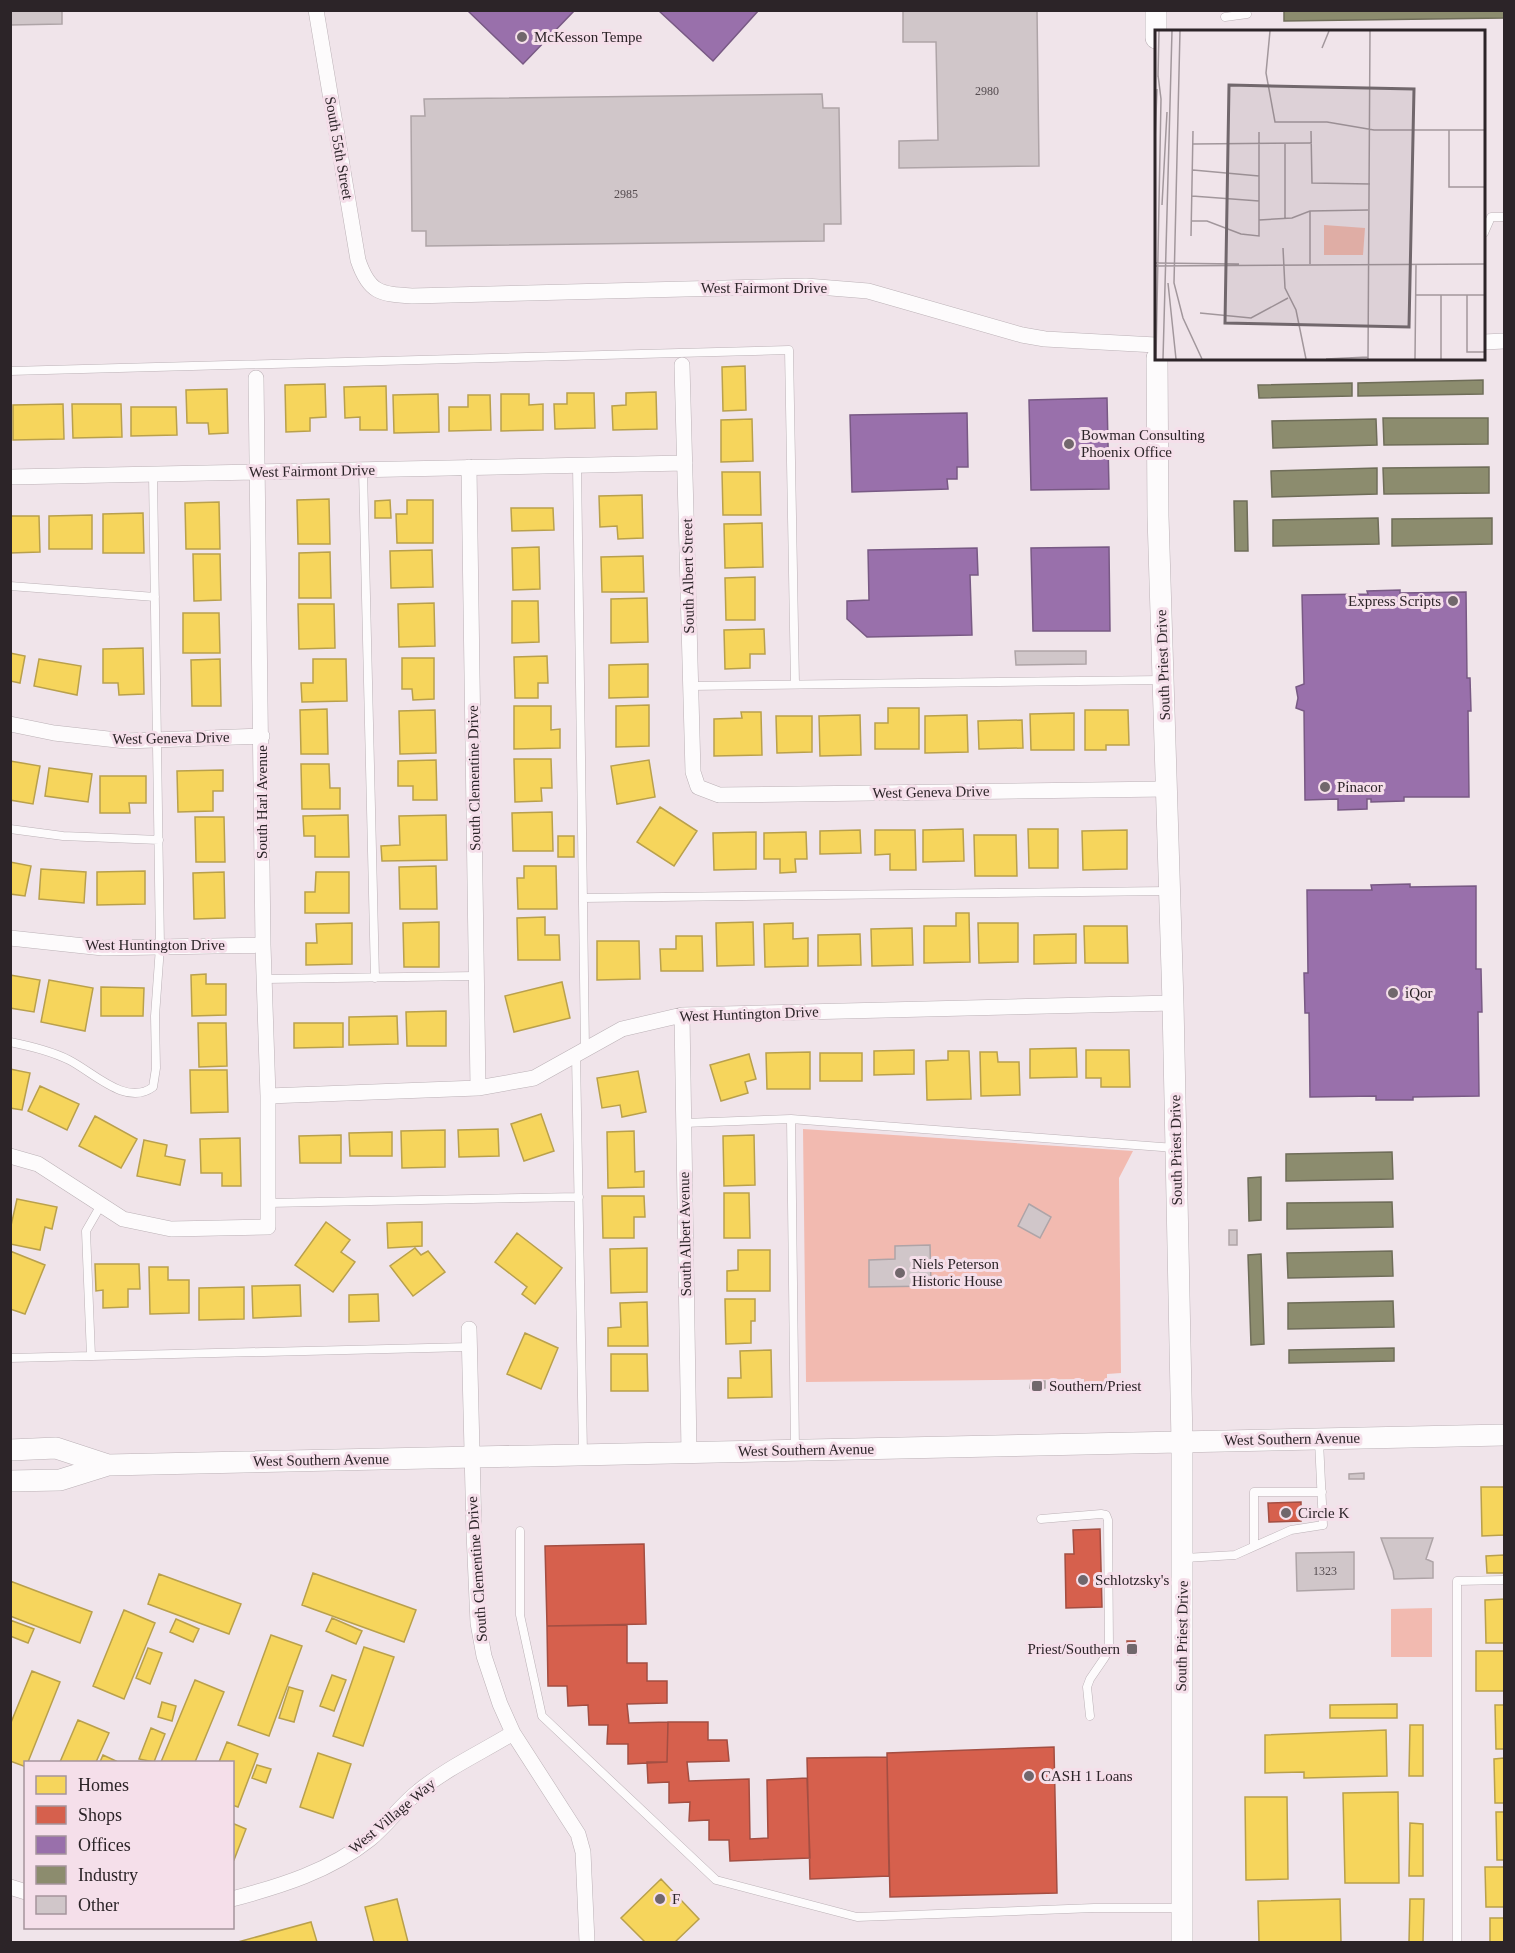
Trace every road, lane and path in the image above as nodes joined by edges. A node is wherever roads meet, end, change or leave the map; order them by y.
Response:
1 (316, 10) edge
2 (1156, 10) edge
3 (1247, 14) dead end
4 (1226, 17) dead end
5 (1156, 30) edge
6 (1504, 217) edge
7 (1485, 231) edge
8 (368, 284) joint
9 (1504, 341) edge
10 (1485, 342) edge
11 (1155, 345) edge
12 (1157, 360) edge
13 (682, 365) dead end
14 (10, 371) edge
15 (256, 378) dead end
16 (685, 463) junction
17 (577, 465) junction
18 (469, 467) junction
19 (363, 470) junction
20 (257, 472) junction
21 (153, 474) junction
22 (10, 477) edge
23 (10, 586) edge
24 (154, 597) junction
25 (1163, 680) junction
26 (795, 684) junction
27 (691, 686) junction
28 (10, 724) edge
29 (262, 736) junction
30 (157, 740) junction
31 (698, 787) joint
32 (1167, 789) junction
33 (10, 829) edge
34 (159, 840) junction
35 (1170, 891) junction
36 (583, 898) junction
37 (10, 938) edge
38 (263, 945) junction
39 (160, 947) junction
40 (476, 976) junction
41 (375, 978) junction
42 (265, 980) junction
43 (1173, 1003) junction
44 (682, 1015) junction
45 (10, 1042) edge
46 (580, 1052) junction
47 (478, 1088) junction
48 (268, 1096) junction
49 (791, 1119) junction
50 (684, 1123) junction
51 (1176, 1149) junction
52 (10, 1156) edge
53 (579, 1197) junction
54 (268, 1203) junction
55 (101, 1205) junction
56 (469, 1329) dead end
57 (469, 1347) junction
58 (91, 1356) junction
59 (10, 1358) edge
60 (1504, 1435) edge
61 (1319, 1438) junction
62 (1182, 1442) junction
63 (10, 1450) edge
64 (795, 1450) junction
65 (689, 1453) junction
66 (583, 1455) junction
67 (471, 1457) junction
68 (108, 1465) junction
69 (10, 1481) edge
70 (1322, 1492) junction
71 (1041, 1519) dead end
72 (520, 1531) dead end
73 (1254, 1546) junction
74 (1183, 1558) junction
75 (1504, 1580) edge
76 (1090, 1716) dead end
77 (513, 1733) junction
78 (234, 1898) edge
79 (1182, 1908) junction
80 (587, 1942) edge
81 (1182, 1942) edge
82 (1457, 1942) edge

1 - 8 street, South 55th Street
2 - 5 main road
3 - 4 lane
6 - 7 lane
8 - 11 street, West Fairmont Drive
9 - 10 street
12 - 25 main road, South Priest Drive
13 - 16 street, South Albert Street
14 - 26 lane
15 - 20 street, South Harl Avenue
16 - 17 street, West Fairmont Drive
16 - 27 street, South Albert Street
17 - 18 street, West Fairmont Drive
17 - 36 lane
18 - 19 street, West Fairmont Drive
18 - 40 street, South Clementine Drive
19 - 20 street, West Fairmont Drive
19 - 41 lane
20 - 21 street, West Fairmont Drive
20 - 29 street, South Harl Avenue
21 - 22 street, West Fairmont Drive
21 - 24 lane
23 - 24 lane
24 - 30 lane
25 - 26 lane
25 - 32 main road, South Priest Drive
26 - 27 lane
27 - 31 street, South Albert Street
28 - 30 street, West Geneva Drive
29 - 30 street, West Geneva Drive
29 - 38 street, South Harl Avenue
30 - 34 lane
31 - 32 street, West Geneva Drive
32 - 35 main road, South Priest Drive
33 - 34 lane
34 - 39 lane
35 - 36 lane
35 - 43 main road, South Priest Drive
36 - 46 lane
37 - 39 street, West Huntington Drive
38 - 39 street, West Huntington Drive
38 - 42 street, South Harl Avenue
39 - 45 lane
40 - 41 lane
40 - 47 street, South Clementine Drive
41 - 42 lane
42 - 48 street, South Harl Avenue
43 - 44 street, West Huntington Drive
43 - 51 main road, South Priest Drive
44 - 46 street, West Huntington Drive
44 - 50 street, South Albert Avenue
46 - 47 street, West Huntington Drive
46 - 53 lane
47 - 48 street, West Huntington Drive
48 - 54 street, South Harl Avenue
49 - 50 lane
49 - 51 lane
49 - 64 lane
50 - 65 street, South Albert Avenue
51 - 62 main road, South Priest Drive
52 - 55 street
53 - 54 lane
53 - 66 lane
54 - 55 street, South Harl Avenue
55 - 58 lane
56 - 57 street, South Clementine Drive
57 - 58 lane
57 - 67 street, South Clementine Drive
58 - 59 lane
60 - 61 main road, West Southern Avenue
61 - 62 main road, West Southern Avenue
61 - 70 lane
62 - 64 main road, West Southern Avenue
62 - 74 main road, South Priest Drive
63 - 68 main road, West Southern Avenue
64 - 65 main road, West Southern Avenue
65 - 66 main road, West Southern Avenue
66 - 67 main road, West Southern Avenue
67 - 68 main road, West Southern Avenue
67 - 77 street, South Clementine Drive
68 - 69 main road, West Southern Avenue
70 - 73 lane
70 - 73 lane
71 - 76 lane
72 - 79 lane
73 - 74 lane
74 - 79 main road, South Priest Drive
75 - 82 lane
77 - 78 street, West Village Way
77 - 80 street, South Clementine Drive
79 - 81 main road, South Priest Drive

